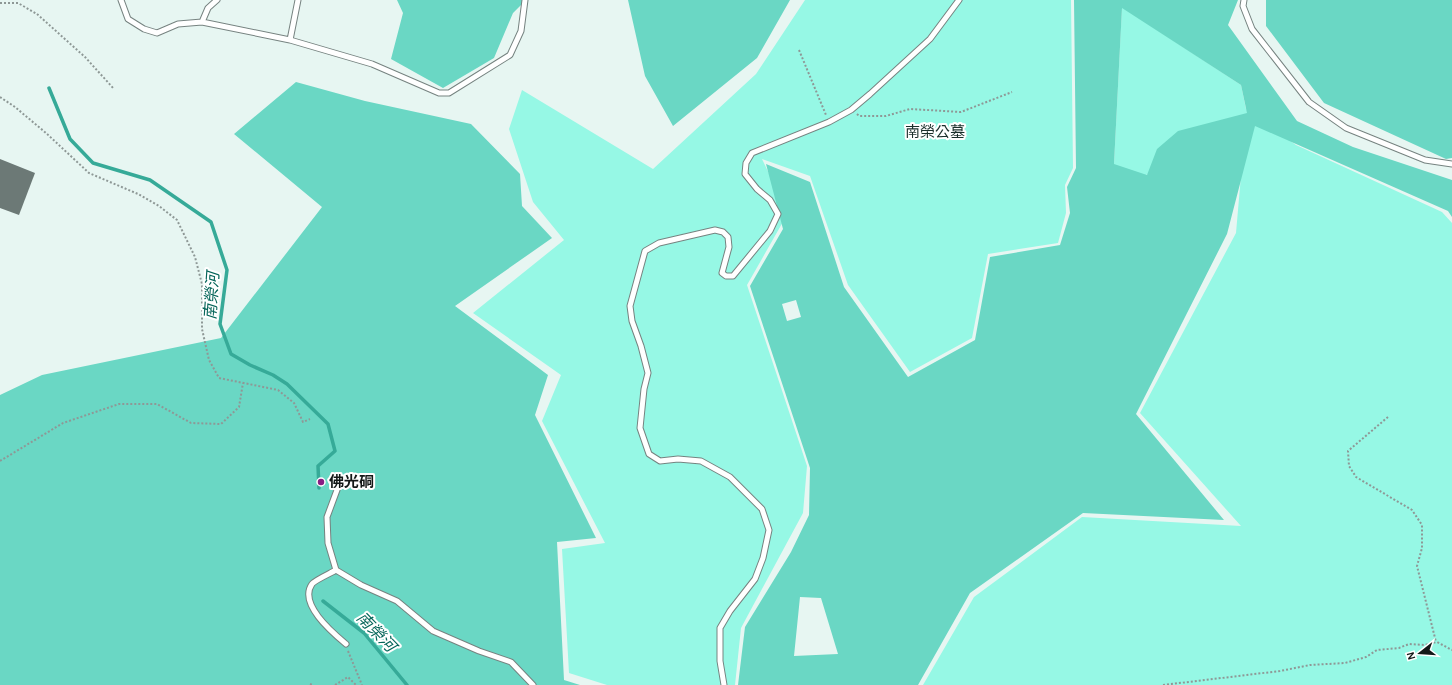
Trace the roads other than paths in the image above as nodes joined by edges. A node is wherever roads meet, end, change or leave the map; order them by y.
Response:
1 (121, 0) edge
2 (217, 0) edge
3 (298, 0) edge
4 (525, 0) edge
5 (959, 0) edge
6 (1244, 0) edge
7 (202, 22) junction
8 (290, 40) junction
9 (1452, 164) edge
10 (337, 490) dead end
11 (336, 570) junction
12 (346, 644) road end
13 (533, 685) edge
14 (724, 685) edge

1 - 7 lane
2 - 7 lane
3 - 8 lane
4 - 8 lane
5 - 14 lane
6 - 9 lane
7 - 8 lane
10 - 11 lane
11 - 12 lane
11 - 13 lane

